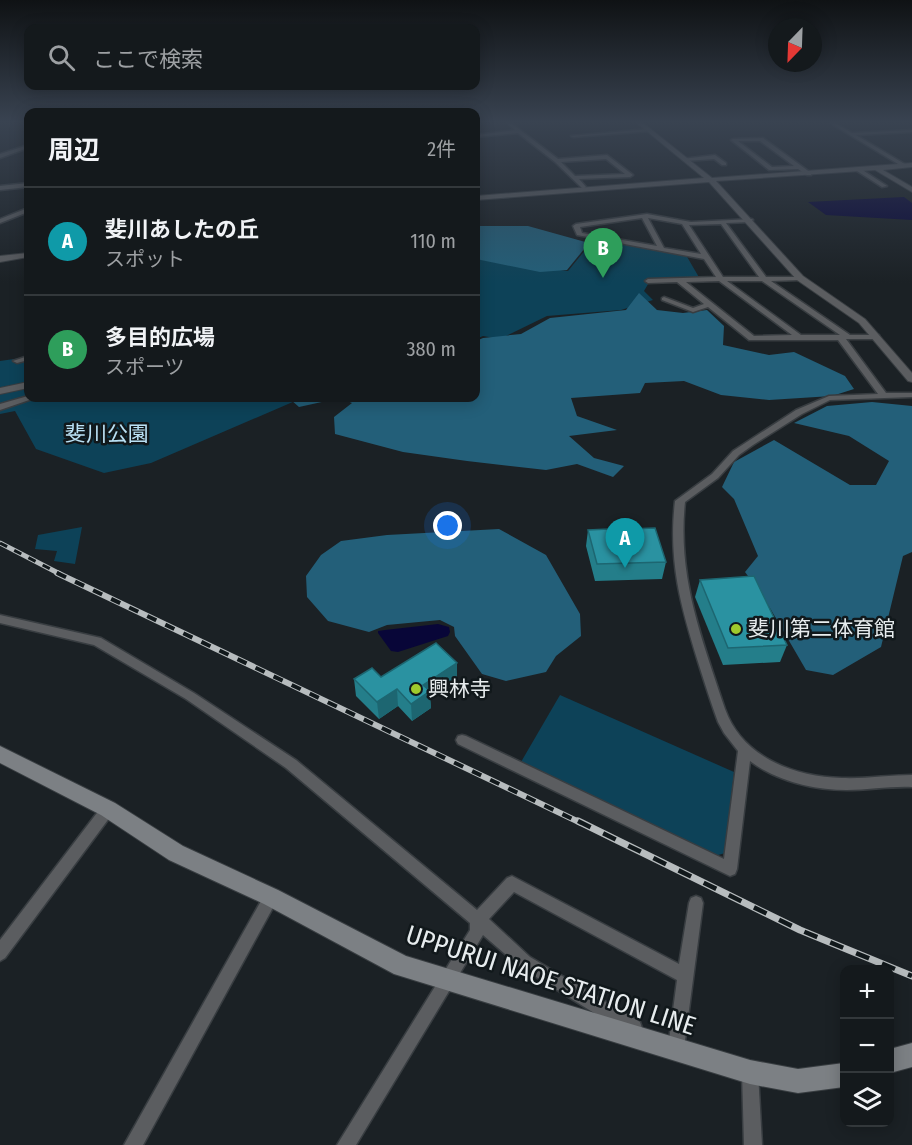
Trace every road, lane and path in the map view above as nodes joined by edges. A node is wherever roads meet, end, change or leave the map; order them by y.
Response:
1 (603, 176) edge
2 (706, 176) edge
3 (775, 176) edge
4 (869, 176) edge
5 (890, 176) edge
6 (574, 178) joint
7 (712, 181) junction
8 (24, 185) edge
9 (884, 186) dead end
10 (583, 187) junction
11 (0, 188) edge
12 (912, 190) edge
13 (480, 198) edge
14 (24, 212) edge
15 (644, 216) junction
16 (750, 220) junction
17 (0, 221) edge
18 (610, 221) junction
19 (723, 223) junction
20 (685, 224) junction
21 (621, 241) junction
22 (662, 249) junction
23 (24, 256) edge
24 (706, 257) junction
25 (0, 259) edge
26 (800, 278) junction
27 (764, 279) junction
28 (679, 280) junction
29 (721, 280) junction
30 (648, 281) dead end
31 (664, 299) dead end
32 (710, 304) junction
33 (844, 337) junction
34 (876, 337) junction
35 (800, 338) junction
36 (24, 359) edge
37 (17, 362) dead end
38 (912, 379) edge
39 (24, 386) edge
40 (0, 391) edge
41 (912, 394) edge
42 (883, 395) junction
43 (24, 400) edge
44 (0, 407) edge
45 (0, 619) edge
46 (462, 740) dead end
47 (745, 748) junction
48 (0, 754) edge
49 (912, 781) edge
50 (108, 809) junction
51 (271, 897) junction
52 (696, 903) dead end
53 (478, 920) junction
54 (0, 952) edge
55 (685, 976) junction
56 (448, 978) junction
57 (654, 1041) junction
58 (676, 1048) junction
59 (912, 1055) edge
60 (894, 1060) edge
61 (750, 1072) junction
62 (840, 1076) edge
63 (133, 1145) edge
64 (346, 1145) edge
65 (753, 1145) edge

1 - 6 street
2 - 7 street
3 - 7 street
4 - 9 street
5 - 12 street
6 - 10 street
7 - 10 street
7 - 16 street
8 - 11 street
10 - 13 street
14 - 17 street
15 - 18 street
15 - 20 street
15 - 22 street
16 - 19 street
16 - 26 street
18 - 21 street
18 - 21 street
19 - 20 street
19 - 27 street
20 - 24 street
21 - 22 street
22 - 24 street
23 - 25 street
24 - 29 street
26 - 27 street
26 - 34 street
27 - 29 street
27 - 33 street
28 - 29 street
28 - 30 street
28 - 32 street
29 - 35 street
31 - 32 street
32 - 35 street
33 - 34 street
33 - 35 street
33 - 42 street
34 - 38 street
36 - 37 street
39 - 40 street
41 - 42 street
42 - 47 street
43 - 44 street
45 - 53 street
46 - 47 street
47 - 49 street
48 - 50 main road, UPPURUI NAOE STATION LINE
50 - 51 main road, UPPURUI NAOE STATION LINE
50 - 54 street
51 - 56 main road, UPPURUI NAOE STATION LINE
51 - 63 street
52 - 55 street
53 - 55 street
53 - 56 street
53 - 57 street
55 - 58 street
56 - 57 main road, UPPURUI NAOE STATION LINE
56 - 64 street
57 - 58 main road, UPPURUI NAOE STATION LINE
58 - 61 main road, UPPURUI NAOE STATION LINE
59 - 60 main road
61 - 62 main road, UPPURUI NAOE STATION LINE
61 - 65 street

